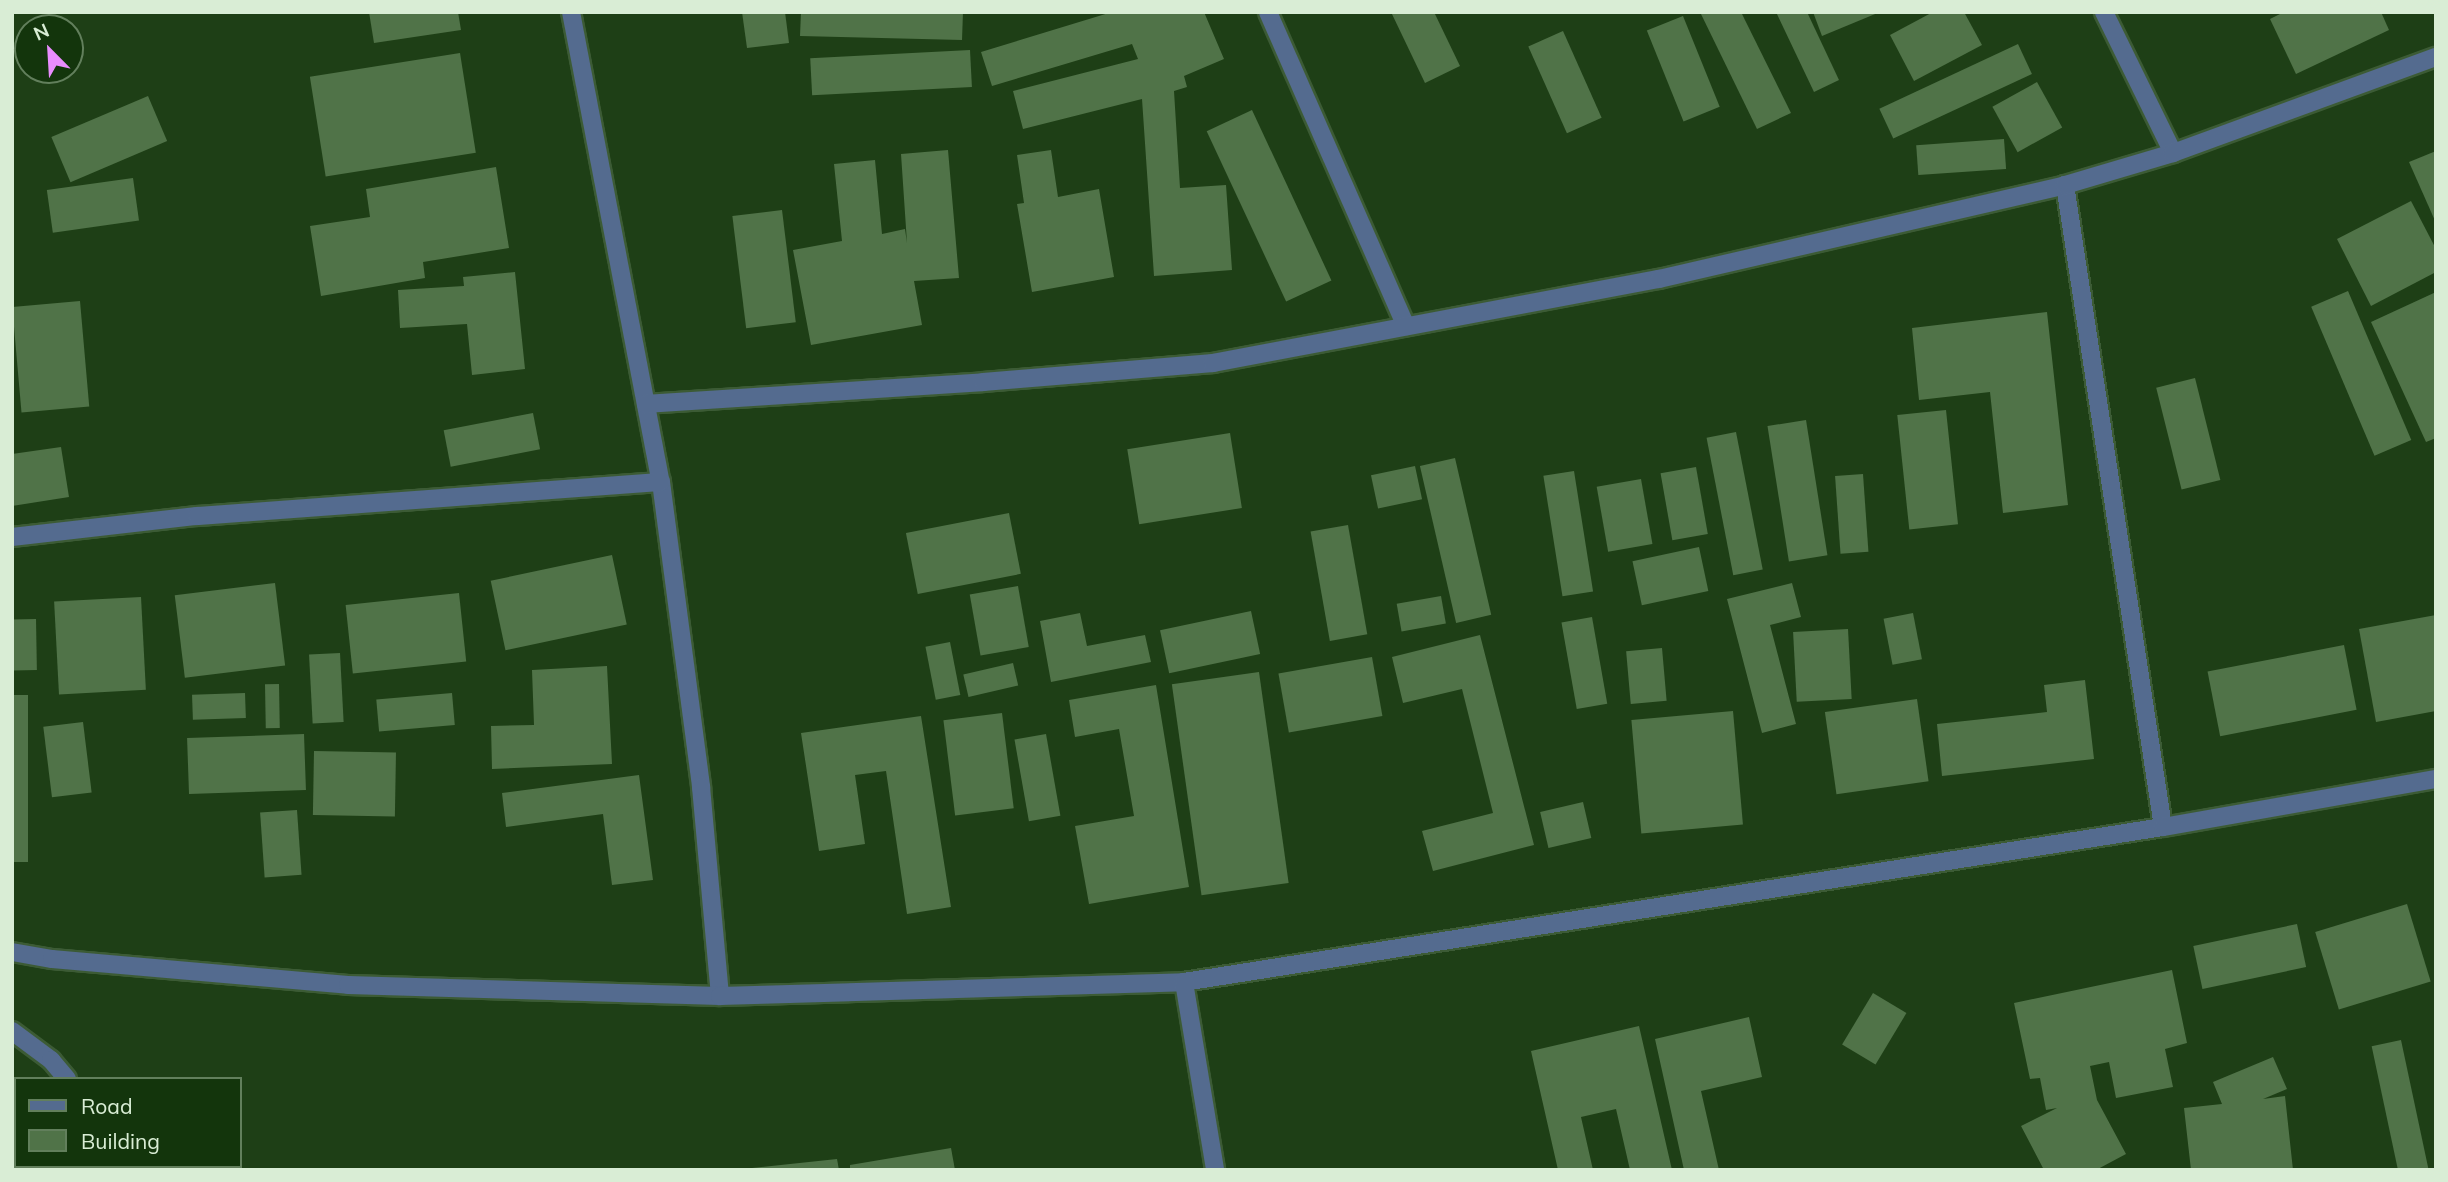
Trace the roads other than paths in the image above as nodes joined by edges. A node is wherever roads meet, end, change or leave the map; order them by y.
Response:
1 (571, 12) edge
2 (1268, 12) edge
3 (2104, 12) edge
4 (2436, 57) edge
5 (2173, 153) junction
6 (2065, 185) junction
7 (1406, 326) junction
8 (646, 404) junction
9 (661, 482) junction
10 (12, 537) edge
11 (2436, 779) edge
12 (2162, 827) junction
13 (12, 952) edge
14 (1184, 982) junction
15 (720, 996) junction
16 (12, 1031) edge
17 (65, 1077) edge
18 (1215, 1170) edge

1 - 8 street
2 - 7 street
3 - 5 street
4 - 5 street
5 - 6 street
6 - 7 street
6 - 12 street
7 - 8 street
8 - 9 street
9 - 10 street
9 - 15 street
11 - 12 street
12 - 14 street
13 - 15 street
14 - 15 street
14 - 18 street
16 - 17 street

